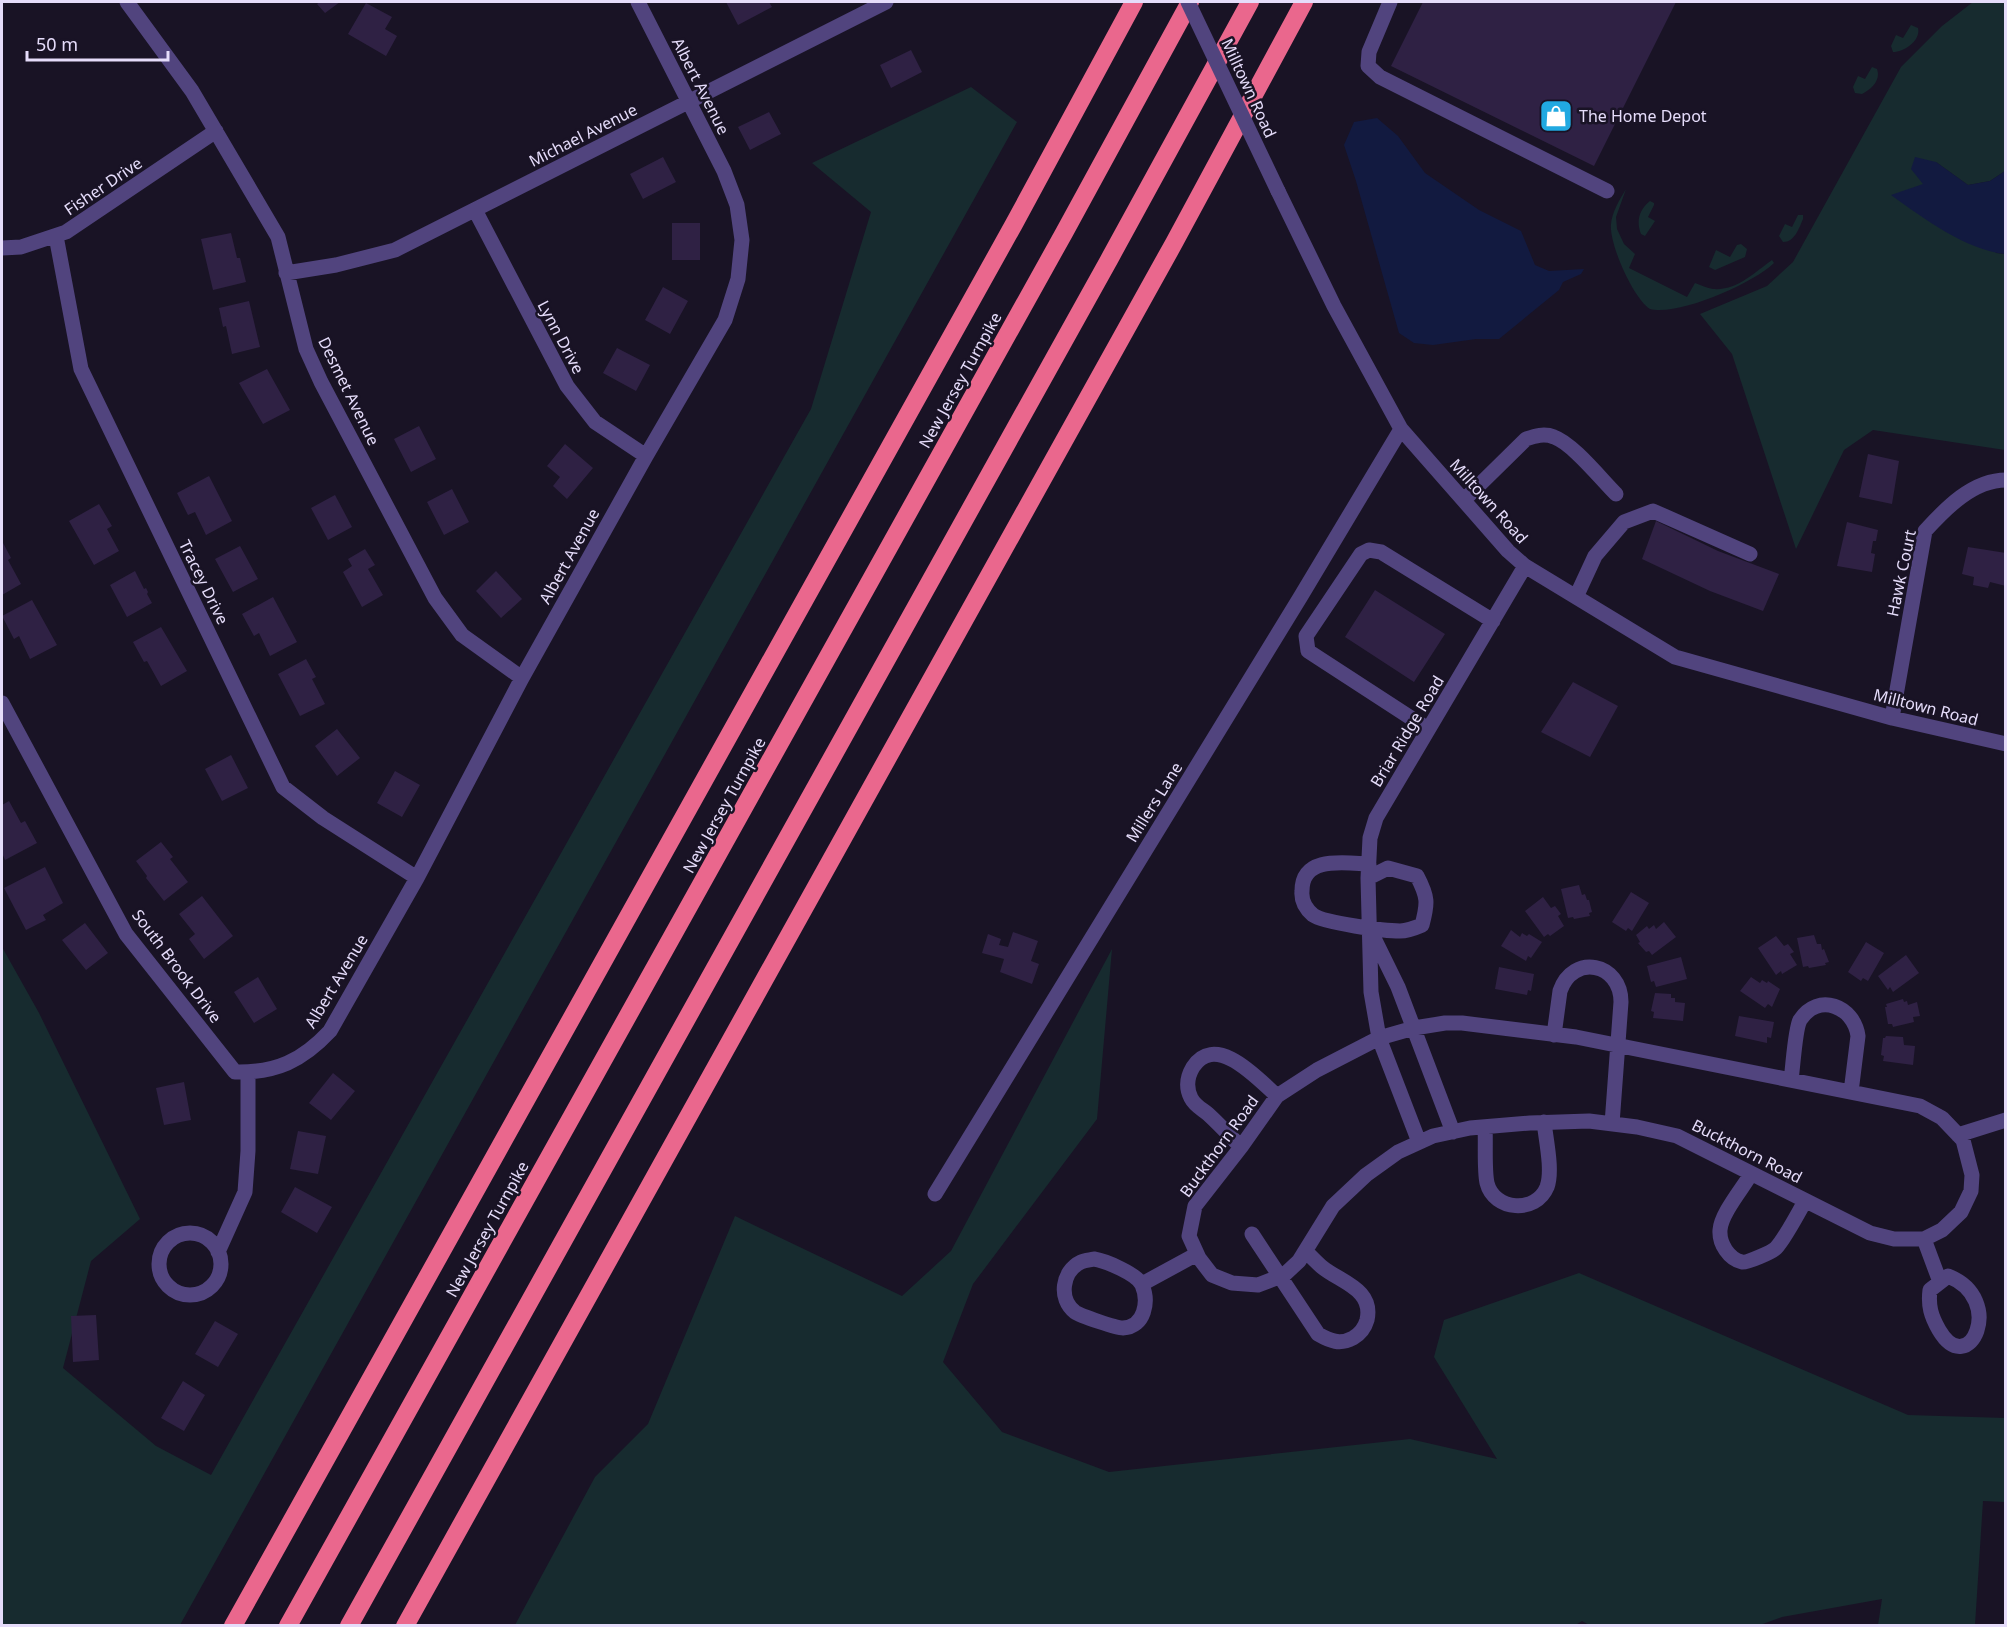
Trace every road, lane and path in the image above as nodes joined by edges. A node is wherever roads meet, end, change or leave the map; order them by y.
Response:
1 (128, 2) edge
2 (638, 2) edge
3 (886, 2) edge
4 (1134, 2) edge
5 (1189, 2) edge
6 (1250, 2) edge
7 (1304, 2) edge
8 (1390, 2) edge
9 (688, 102) junction
10 (216, 131) junction
11 (1607, 191) dead end
12 (475, 210) junction
13 (56, 236) junction
14 (2, 248) edge
15 (286, 273) junction
16 (1401, 429) junction
17 (646, 456) junction
18 (2006, 480) edge
19 (1616, 494) dead end
20 (1464, 500) junction
21 (1750, 554) dead end
22 (1525, 566) junction
23 (1576, 597) junction
24 (1493, 621) junction
25 (522, 678) junction
26 (2, 702) edge
27 (1892, 718) junction
28 (1428, 729) junction
29 (2006, 744) edge
30 (1369, 871) junction
31 (417, 878) junction
32 (1369, 928) junction
33 (1414, 1028) junction
34 (1554, 1035) junction
35 (1379, 1038) junction
36 (1617, 1046) junction
37 (248, 1072) junction
38 (1791, 1080) junction
39 (1851, 1092) junction
40 (1277, 1096) junction
41 (2006, 1120) edge
42 (1544, 1122) junction
43 (1612, 1124) junction
44 (1485, 1127) junction
45 (1453, 1132) junction
46 (1958, 1135) junction
47 (1419, 1142) junction
48 (1241, 1147) junction
49 (1751, 1174) junction
50 (935, 1194) dead end
51 (1805, 1201) junction
52 (1252, 1234) dead end
53 (1924, 1239) junction
54 (1305, 1251) junction
55 (218, 1252) junction
56 (1197, 1254) junction
57 (1280, 1276) junction
58 (1940, 1282) junction
59 (1142, 1284) junction
60 (1991, 1296) dead end
61 (1993, 1330) dead end
62 (233, 1626) edge
63 (288, 1626) edge
64 (349, 1626) edge
65 (405, 1626) edge

1 - 10 street, Desmet Avenue
2 - 9 street, Albert Avenue
3 - 9 street, Michael Avenue
4 - 62 highway, New Jersey Turnpike
5 - 16 street, Milltown Road, bridge
5 - 63 highway, New Jersey Turnpike
6 - 64 highway
7 - 65 highway
8 - 11 street
9 - 12 street, Michael Avenue
9 - 17 street, Albert Avenue
10 - 13 street, Fisher Drive
10 - 15 street, Desmet Avenue
12 - 15 street, Michael Avenue
12 - 17 street, Lynn Drive
13 - 14 street, Fisher Drive
13 - 31 street, Tracey Drive
15 - 25 street, Desmet Avenue
16 - 20 street, Milltown Road
16 - 50 street, Millers Lane
17 - 25 street, Albert Avenue
18 - 27 street, Hawk Court
19 - 20 street
20 - 22 street, Milltown Road
21 - 23 street
22 - 23 street, Milltown Road
22 - 24 street, Briar Ridge Road
23 - 27 street, Milltown Road
24 - 28 street, Briar Ridge Road
24 - 28 street
25 - 31 street, Albert Avenue
26 - 37 street, South Brook Drive
27 - 29 street, Milltown Road
28 - 30 street, Briar Ridge Road
30 - 32 street, Briar Ridge Road
30 - 32 street
30 - 32 street
31 - 37 street, Albert Avenue
32 - 33 street, Briar Ridge Road
32 - 35 street, Briar Ridge Road
33 - 34 street, Buckthorn Road
33 - 35 street, Buckthorn Road
33 - 45 street, Briar Ridge Road
34 - 36 street, Buckthorn Road
34 - 36 street
35 - 40 street, Buckthorn Road
35 - 47 street, Briar Ridge Road
36 - 38 street, Buckthorn Road
36 - 43 street
37 - 55 street
38 - 39 street, Buckthorn Road
38 - 39 street
39 - 46 street, Buckthorn Road
40 - 48 street, Buckthorn Road
40 - 48 street
41 - 46 street
42 - 43 street, Buckthorn Road
42 - 44 street, Buckthorn Road
42 - 44 street
43 - 49 street, Buckthorn Road
44 - 45 street, Buckthorn Road
45 - 47 street, Buckthorn Road
46 - 53 street, Buckthorn Road
47 - 54 street, Buckthorn Road
48 - 56 street, Buckthorn Road
49 - 51 street, Buckthorn Road
49 - 51 street
51 - 53 street, Buckthorn Road
52 - 57 street
53 - 58 street
54 - 57 street, Buckthorn Road
54 - 57 street
55 - 55 street
56 - 57 street, Buckthorn Road
56 - 59 street
58 - 60 street
58 - 61 street
59 - 59 street

